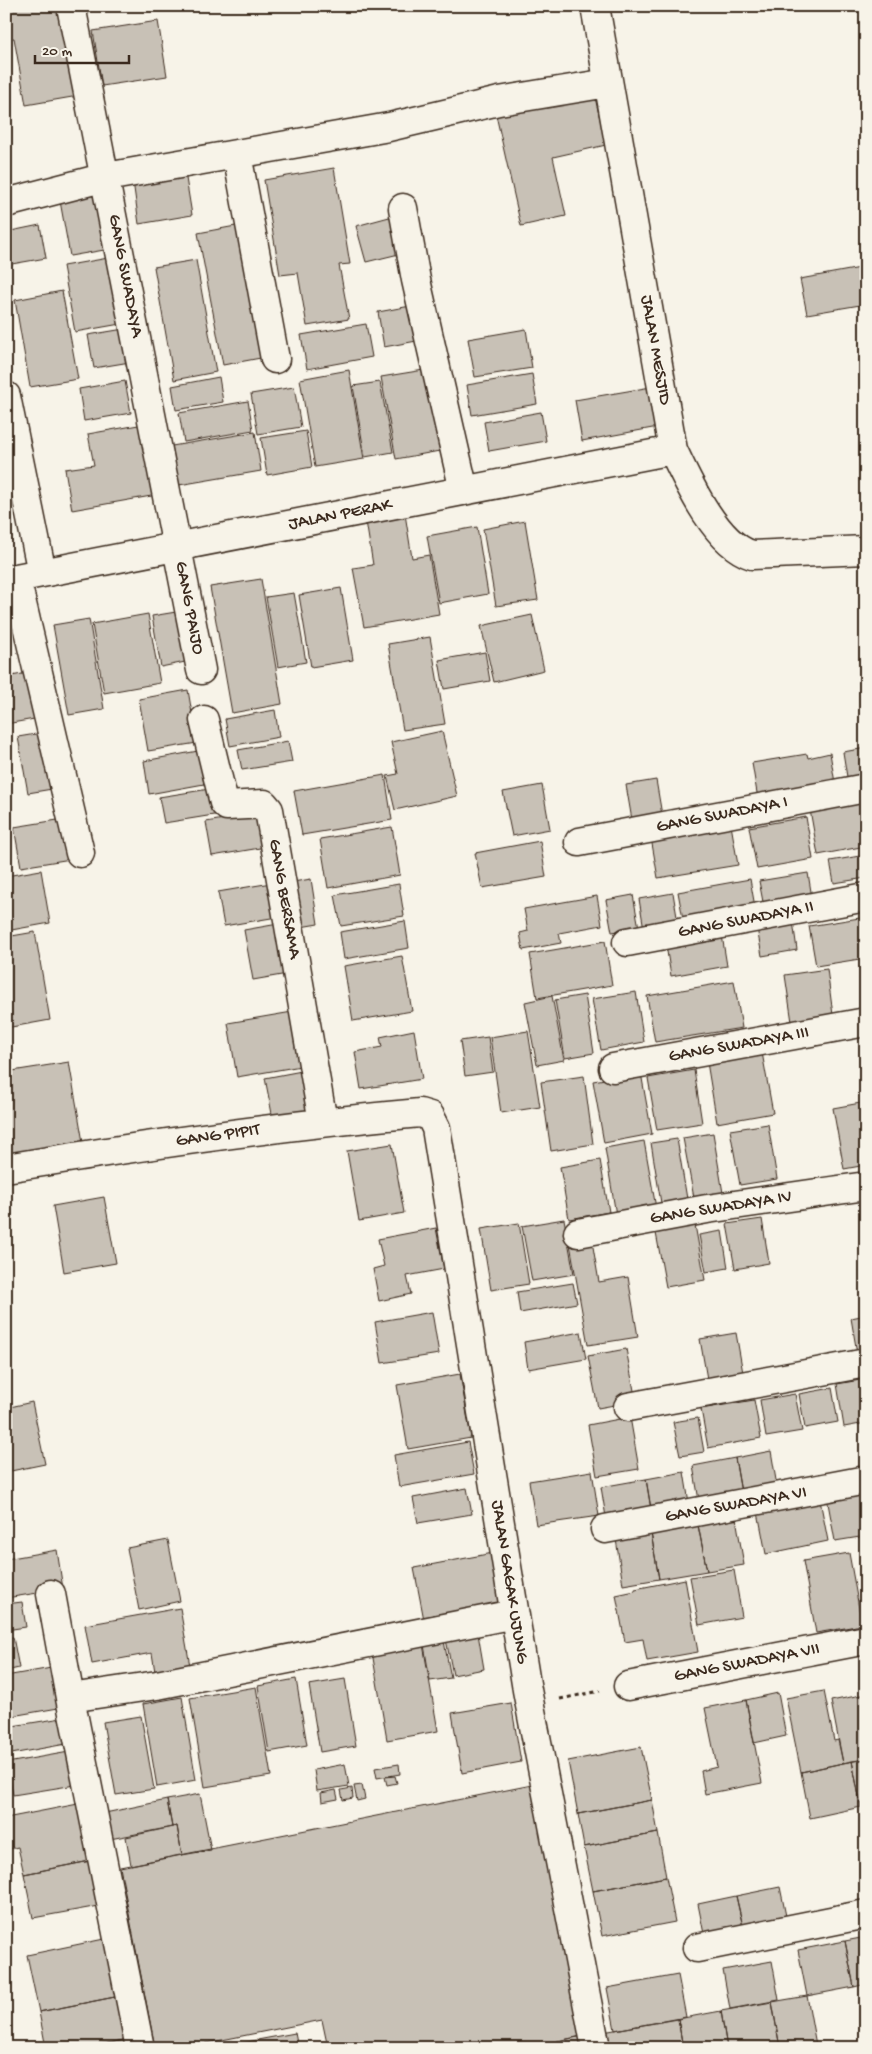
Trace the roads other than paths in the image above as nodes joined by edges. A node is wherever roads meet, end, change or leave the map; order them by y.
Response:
1 (71, 6) edge
2 (595, 6) edge
3 (608, 83) junction
4 (237, 154) junction
5 (106, 177) junction
6 (6, 203) edge
7 (403, 208) dead end
8 (275, 359) dead end
9 (6, 396) edge
10 (673, 450) junction
11 (464, 491) junction
12 (177, 547) junction
13 (866, 550) edge
14 (21, 577) edge
15 (202, 670) dead end
16 (204, 720) dead end
17 (866, 788) edge
18 (579, 842) dead end
19 (80, 853) dead end
20 (866, 897) edge
21 (627, 942) dead end
22 (866, 1022) edge
23 (613, 1068) dead end
24 (430, 1116) joint
25 (323, 1122) junction
26 (6, 1168) edge
27 (866, 1186) edge
28 (578, 1232) dead end
29 (866, 1363) edge
30 (628, 1406) dead end
31 (866, 1480) edge
32 (605, 1529) dead end
33 (52, 1594) dead end
34 (514, 1614) junction
35 (866, 1640) edge
36 (628, 1686) road end
37 (70, 1698) junction
38 (866, 1914) edge
39 (697, 1948) dead end
40 (140, 2048) edge
41 (596, 2048) edge

1 - 5 street, GANG SWADAYA
2 - 3 street, JALAN MESJID
3 - 4 street
3 - 10 street, JALAN MESJID
4 - 5 street
4 - 8 street
5 - 6 street
5 - 12 street, GANG SWADAYA
7 - 11 street
9 - 14 street
10 - 11 street, JALAN PERAK
10 - 13 street, JALAN MESJID
11 - 12 street, JALAN PERAK
12 - 14 street, JALAN PERAK
12 - 15 street, GANG PAIJO
14 - 19 street
16 - 25 street, GANG BERSAMA
17 - 18 street, GANG SWADAYA I
20 - 21 street, GANG SWADAYA II
22 - 23 street, GANG SWADAYA III
24 - 25 street, GANG PIPIT
24 - 34 street, JALAN GAGAK UJUNG
25 - 26 street, GANG PIPIT
27 - 28 street, GANG SWADAYA IV
29 - 30 street
31 - 32 street, GANG SWADAYA VI
33 - 37 street
34 - 37 street
34 - 41 street, JALAN GAGAK UJUNG
35 - 36 street, GANG SWADAYA VII
37 - 40 street
38 - 39 street

